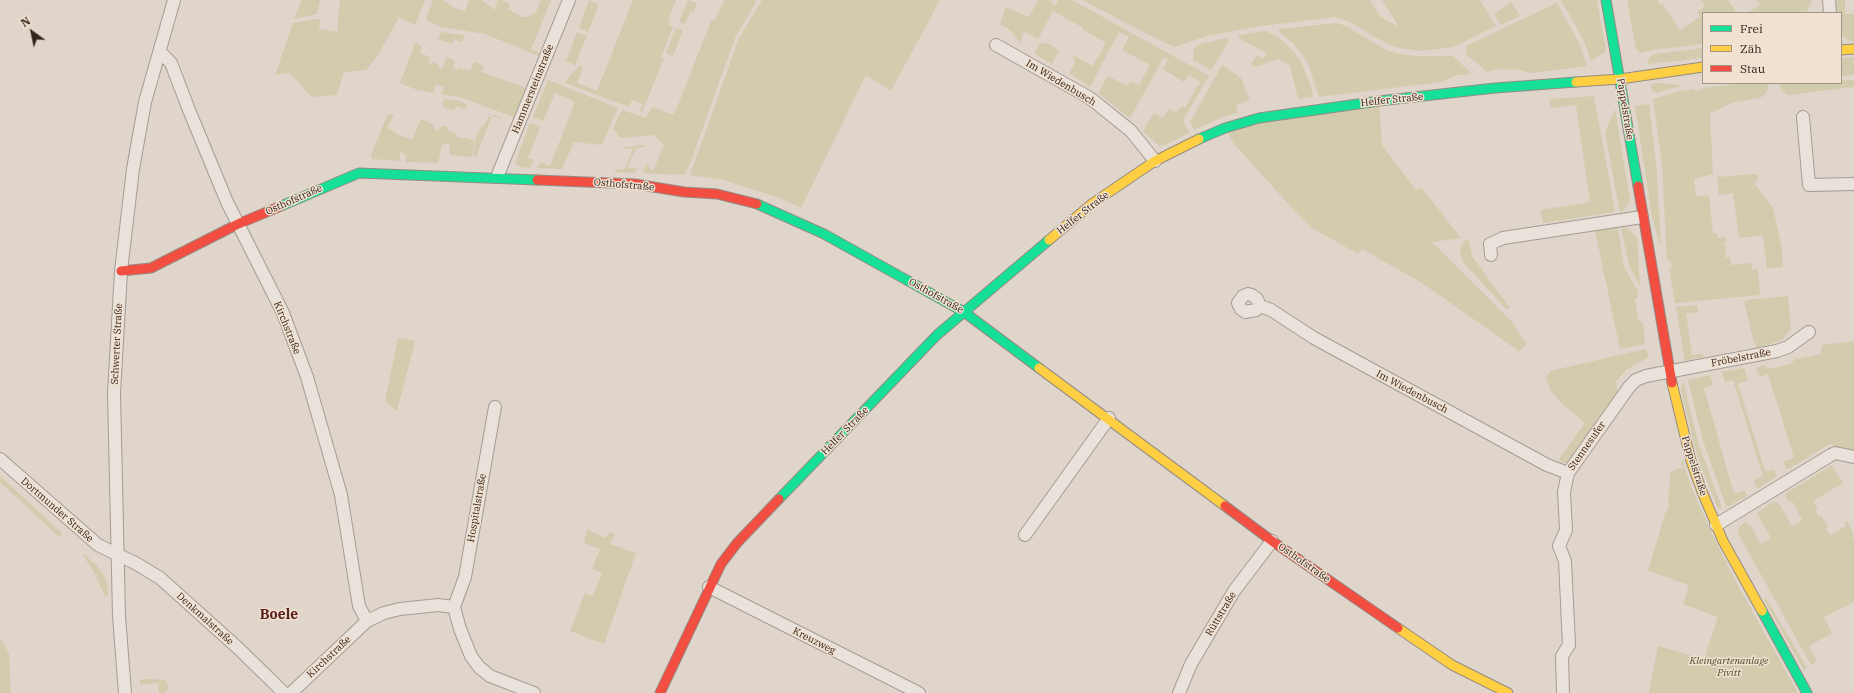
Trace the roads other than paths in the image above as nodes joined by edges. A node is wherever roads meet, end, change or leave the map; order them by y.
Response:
1 (174, 0) edge
2 (569, 0) edge
3 (1606, 0) edge
4 (1829, 0) edge
5 (1830, 12) edge
6 (996, 45) dead end
7 (1854, 49) edge
8 (1842, 50) edge
9 (160, 52) junction
10 (1702, 67) edge
11 (1620, 79) junction
12 (1803, 118) dead end
13 (1155, 161) junction
14 (497, 177) junction
15 (1854, 184) edge
16 (1642, 217) junction
17 (238, 224) junction
18 (1491, 255) dead end
19 (121, 271) junction
20 (1260, 306) dead end
21 (964, 312) junction
22 (1808, 332) dead end
23 (1669, 372) junction
24 (495, 407) dead end
25 (1109, 418) junction
26 (1854, 457) edge
27 (0, 459) edge
28 (1568, 473) junction
29 (1716, 525) junction
30 (1025, 535) dead end
31 (1272, 541) junction
32 (118, 556) junction
33 (709, 587) junction
34 (454, 607) junction
35 (367, 621) junction
36 (125, 693) edge
37 (284, 693) edge
38 (291, 693) edge
39 (534, 693) edge
40 (660, 693) edge
41 (919, 693) edge
42 (1179, 693) edge
43 (1508, 693) edge
44 (1563, 693) edge
45 (1807, 693) edge

1 - 9 street, Schwerter Straße
2 - 14 street, Hammersteinstraße
3 - 11 street, Pappelstraße
4 - 5 street
6 - 13 street, Im Wiedenbusch
7 - 8 street
9 - 17 street, Kirchstraße
9 - 19 street, Schwerter Straße
10 - 11 street, Helfer Straße
11 - 13 street, Helfer Straße
11 - 16 street, Pappelstraße
12 - 15 street
13 - 21 street, Helfer Straße
14 - 17 street, Osthofstraße
14 - 21 street, Osthofstraße
16 - 18 street
16 - 23 street, Pappelstraße
17 - 19 street, Osthofstraße
17 - 35 street, Kirchstraße
19 - 32 street, Schwerter Straße
20 - 28 street, Im Wiedenbusch
21 - 25 street, Osthofstraße
21 - 33 street, Helfer Straße
22 - 23 street, Fröbelstraße
23 - 28 street, Stennesufer
23 - 29 street, Pappelstraße
24 - 34 street, Hospitalstraße
25 - 30 street
25 - 31 street, Osthofstraße
26 - 29 street
27 - 32 street, Dortmunder Straße
28 - 44 street, Stennesufer
29 - 45 street, Pappelstraße
31 - 42 street, Rüttstraße
31 - 43 street, Osthofstraße
32 - 36 street, Schwerter Straße
32 - 37 street, Denkmalstraße
33 - 40 street, Helfer Straße
33 - 41 street, Kreuzweg
34 - 35 street, Kirchstraße
34 - 39 street
35 - 38 street, Kirchstraße

